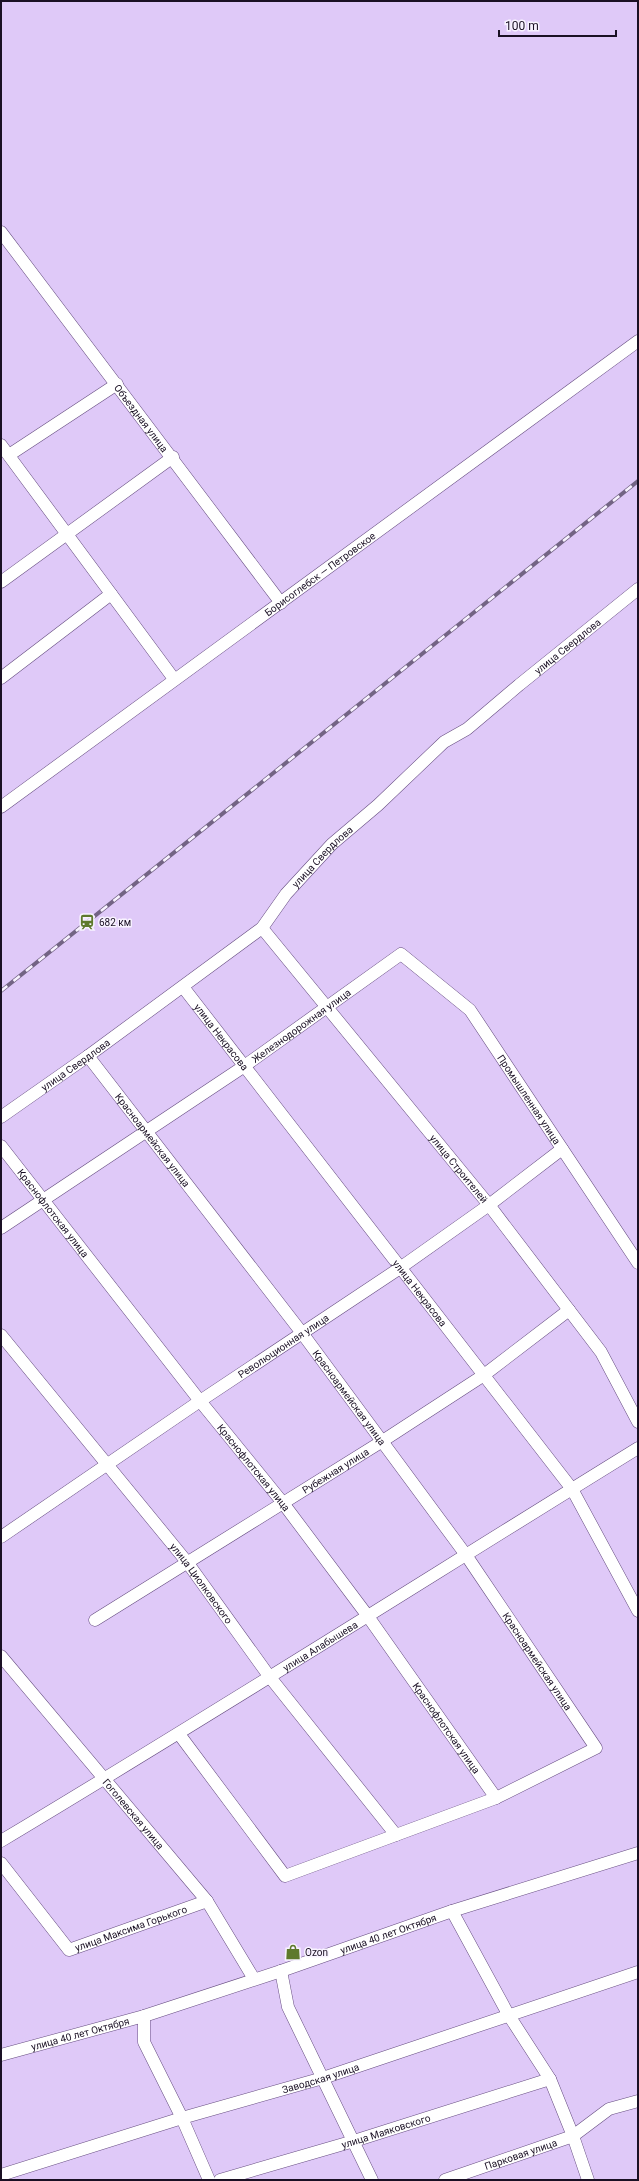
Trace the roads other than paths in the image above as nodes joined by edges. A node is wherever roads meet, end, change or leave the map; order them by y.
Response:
1 (1, 232) edge
2 (638, 341) edge
3 (117, 384) junction
4 (1, 444) edge
5 (9, 455) junction
6 (172, 458) junction
7 (67, 534) junction
8 (1, 582) edge
9 (638, 589) edge
10 (111, 594) junction
11 (281, 603) junction
12 (1, 678) edge
13 (174, 679) junction
14 (1, 807) edge
15 (262, 928) junction
16 (401, 954) joint
17 (183, 987) junction
18 (326, 1008) junction
19 (88, 1056) junction
20 (243, 1067) junction
21 (1, 1117) edge
22 (145, 1132) junction
23 (1, 1146) edge
24 (562, 1149) junction
25 (43, 1199) junction
26 (489, 1205) junction
27 (1, 1228) edge
28 (638, 1263) edge
29 (400, 1268) junction
30 (569, 1310) junction
31 (302, 1333) junction
32 (1, 1335) edge
33 (484, 1374) junction
34 (200, 1401) junction
35 (638, 1422) edge
36 (381, 1442) junction
37 (638, 1448) edge
38 (108, 1465) junction
39 (572, 1489) junction
40 (283, 1503) junction
41 (1, 1537) edge
42 (466, 1555) junction
43 (186, 1562) junction
44 (638, 1610) edge
45 (367, 1615) junction
46 (95, 1620) dead end
47 (3, 1663) edge
48 (269, 1676) junction
49 (179, 1734) junction
50 (105, 1779) junction
51 (496, 1798) junction
52 (396, 1835) junction
53 (1, 1841) edge
54 (638, 1853) edge
55 (1, 1863) edge
56 (207, 1901) junction
57 (452, 1911) junction
58 (281, 1971) junction
59 (638, 1972) edge
60 (254, 1979) junction
61 (508, 2014) junction
62 (144, 2016) junction
63 (1, 2055) edge
64 (323, 2078) junction
65 (550, 2079) junction
66 (638, 2101) edge
67 (182, 2118) junction
68 (573, 2136) junction
69 (354, 2141) junction
70 (1, 2175) edge
71 (209, 2180) edge
72 (220, 2180) edge
73 (372, 2180) edge
74 (445, 2180) edge
75 (588, 2180) edge

1 - 3 street, Объездная улица
2 - 11 street, Борисоглебск — Петровское
3 - 5 street
3 - 6 street, Объездная улица
4 - 5 street
5 - 7 street
6 - 7 street
6 - 11 street, Объездная улица
7 - 8 street
7 - 10 street
9 - 15 street, улица Свердлова
10 - 12 street
10 - 13 street
11 - 13 street, Борисоглебск — Петровское
13 - 14 street, Борисоглебск — Петровское
15 - 17 street, улица Свердлова
15 - 18 street, улица Строителей
16 - 18 street, Железнодорожная улица
16 - 24 street, Промышленная улица
17 - 19 street, улица Свердлова
17 - 20 street, улица Некрасова
18 - 20 street, Железнодорожная улица
18 - 26 street, улица Строителей
19 - 21 street, улица Свердлова
19 - 22 street, Красноармейская улица
20 - 22 street, Железнодорожная улица
20 - 29 street, улица Некрасова
22 - 25 street, Железнодорожная улица
22 - 31 street, Красноармейская улица
23 - 25 street, Краснофлотская улица
24 - 26 street, Революционная улица
24 - 28 street, Промышленная улица
25 - 27 street, Железнодорожная улица
25 - 34 street, Краснофлотская улица
26 - 29 street, Революционная улица
26 - 30 street, улица Строителей
29 - 31 street, Революционная улица
29 - 33 street, улица Некрасова
30 - 33 street, Рубежная улица
30 - 35 street, улица Строителей
31 - 34 street, Революционная улица
31 - 36 street, Красноармейская улица
32 - 38 street, улица Циолковского
33 - 36 street, Рубежная улица
33 - 39 street, улица Некрасова
34 - 38 street, Революционная улица
34 - 40 street, Краснофлотская улица
36 - 40 street, Рубежная улица
36 - 42 street, Красноармейская улица
37 - 39 street, улица Алабышева
38 - 41 street, Революционная улица
38 - 43 street, улица Циолковского
39 - 42 street, улица Алабышева
39 - 44 street, улица Некрасова
40 - 43 street, Рубежная улица
40 - 45 street, Краснофлотская улица
42 - 45 street, улица Алабышева
42 - 51 street, Красноармейская улица
43 - 46 street, Рубежная улица
43 - 48 street, улица Циолковского
45 - 48 street, улица Алабышева
45 - 51 street, Краснофлотская улица
47 - 50 street, Гоголевская улица
48 - 49 street, улица Алабышева
48 - 52 street, улица Циолковского
49 - 50 street, улица Алабышева
49 - 52 street
50 - 53 street, улица Алабышева
50 - 56 street, Гоголевская улица
51 - 52 street
54 - 57 street, улица 40 лет Октября
55 - 56 street, улица Максима Горького
56 - 60 street, Гоголевская улица
57 - 58 street, улица 40 лет Октября
57 - 61 street
58 - 60 street, улица 40 лет Октября
58 - 64 street
59 - 61 street, Заводская улица
60 - 62 street, улица 40 лет Октября
61 - 64 street, Заводская улица
61 - 65 street
62 - 63 street, улица 40 лет Октября
62 - 67 street
64 - 67 street, Заводская улица
64 - 69 street
65 - 68 street
65 - 69 street, улица Маяковского
66 - 68 street, Парковая улица
67 - 70 street, Заводская улица
67 - 71 street
68 - 74 street, Парковая улица
68 - 75 street
69 - 72 street, улица Маяковского
69 - 73 street

